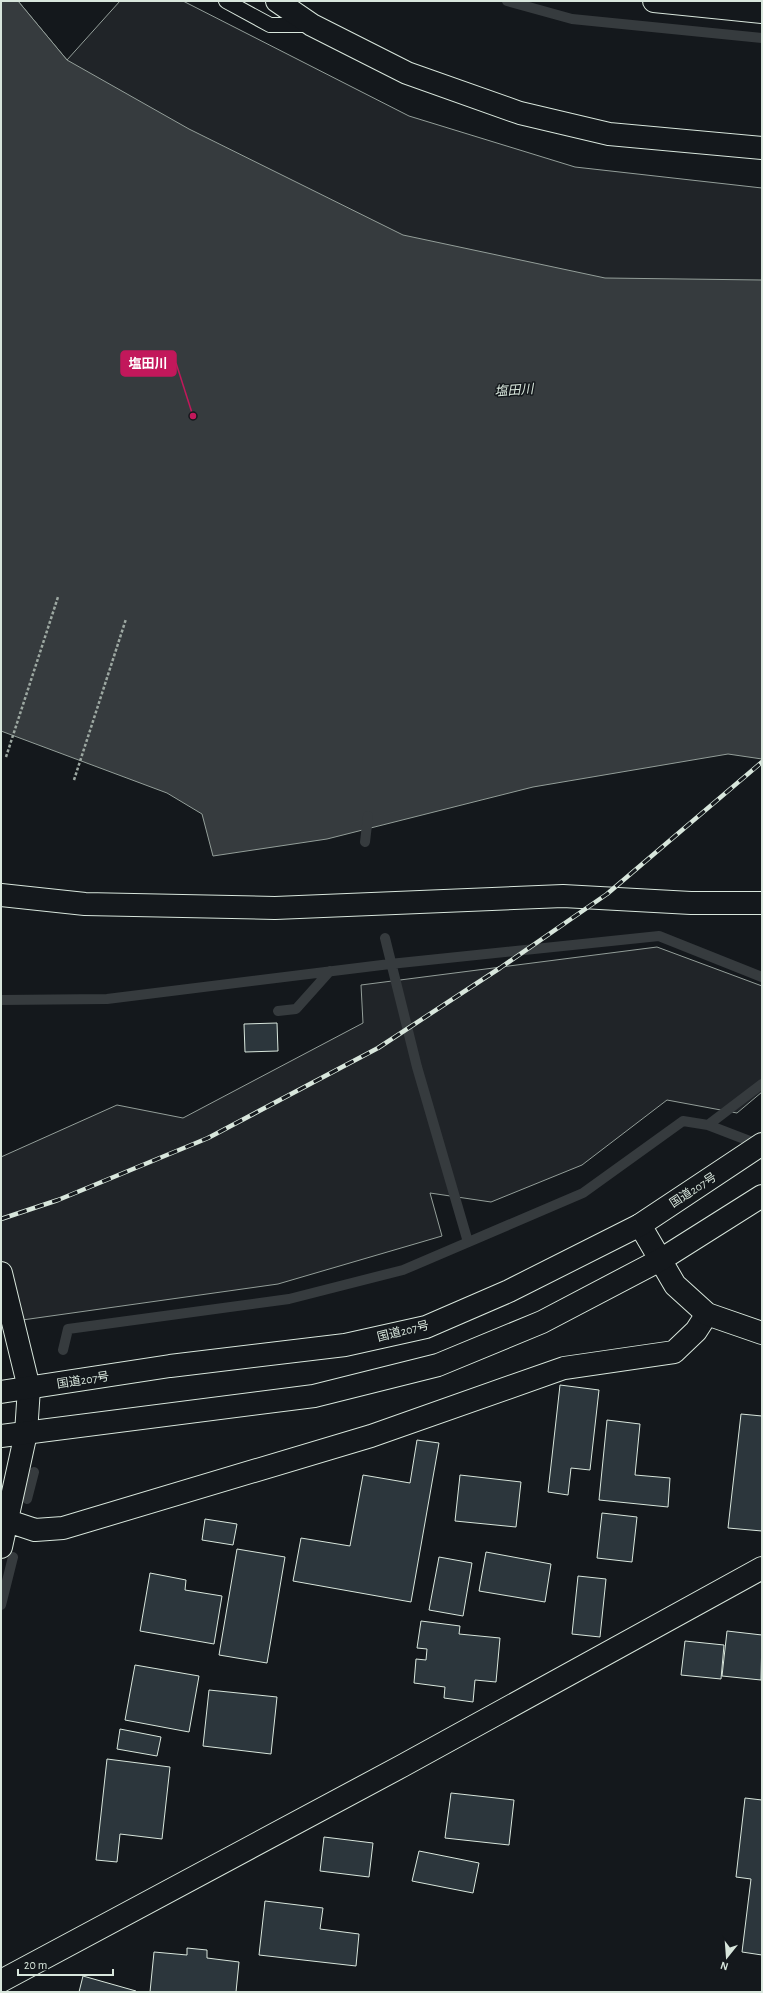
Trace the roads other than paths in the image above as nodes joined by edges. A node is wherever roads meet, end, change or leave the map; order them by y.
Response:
1 (226, 1) edge
2 (277, 1) edge
3 (654, 1) edge
4 (762, 12) edge
5 (312, 25) junction
6 (762, 148) edge
7 (1, 895) edge
8 (762, 903) edge
9 (762, 1144) edge
10 (762, 1196) edge
11 (640, 1224) junction
12 (662, 1259) junction
13 (1, 1273) edge
14 (707, 1314) junction
15 (762, 1333) edge
16 (29, 1388) junction
17 (1, 1392) edge
18 (26, 1433) junction
19 (1, 1436) edge
20 (8, 1521) junction
21 (1, 1547) edge
22 (762, 1568) edge
23 (1, 1982) edge

1 - 5 lane
2 - 5 main road
3 - 4 main road
5 - 6 main road
7 - 8 main road
9 - 11 main road, 国道207号
10 - 12 main road
11 - 12 main road
11 - 16 main road, 国道207号
12 - 14 main road
12 - 18 main road
13 - 16 main road
14 - 15 main road
14 - 20 main road
16 - 17 main road, 国道207号
16 - 18 main road
18 - 19 main road
18 - 20 main road
20 - 21 main road
22 - 23 main road

